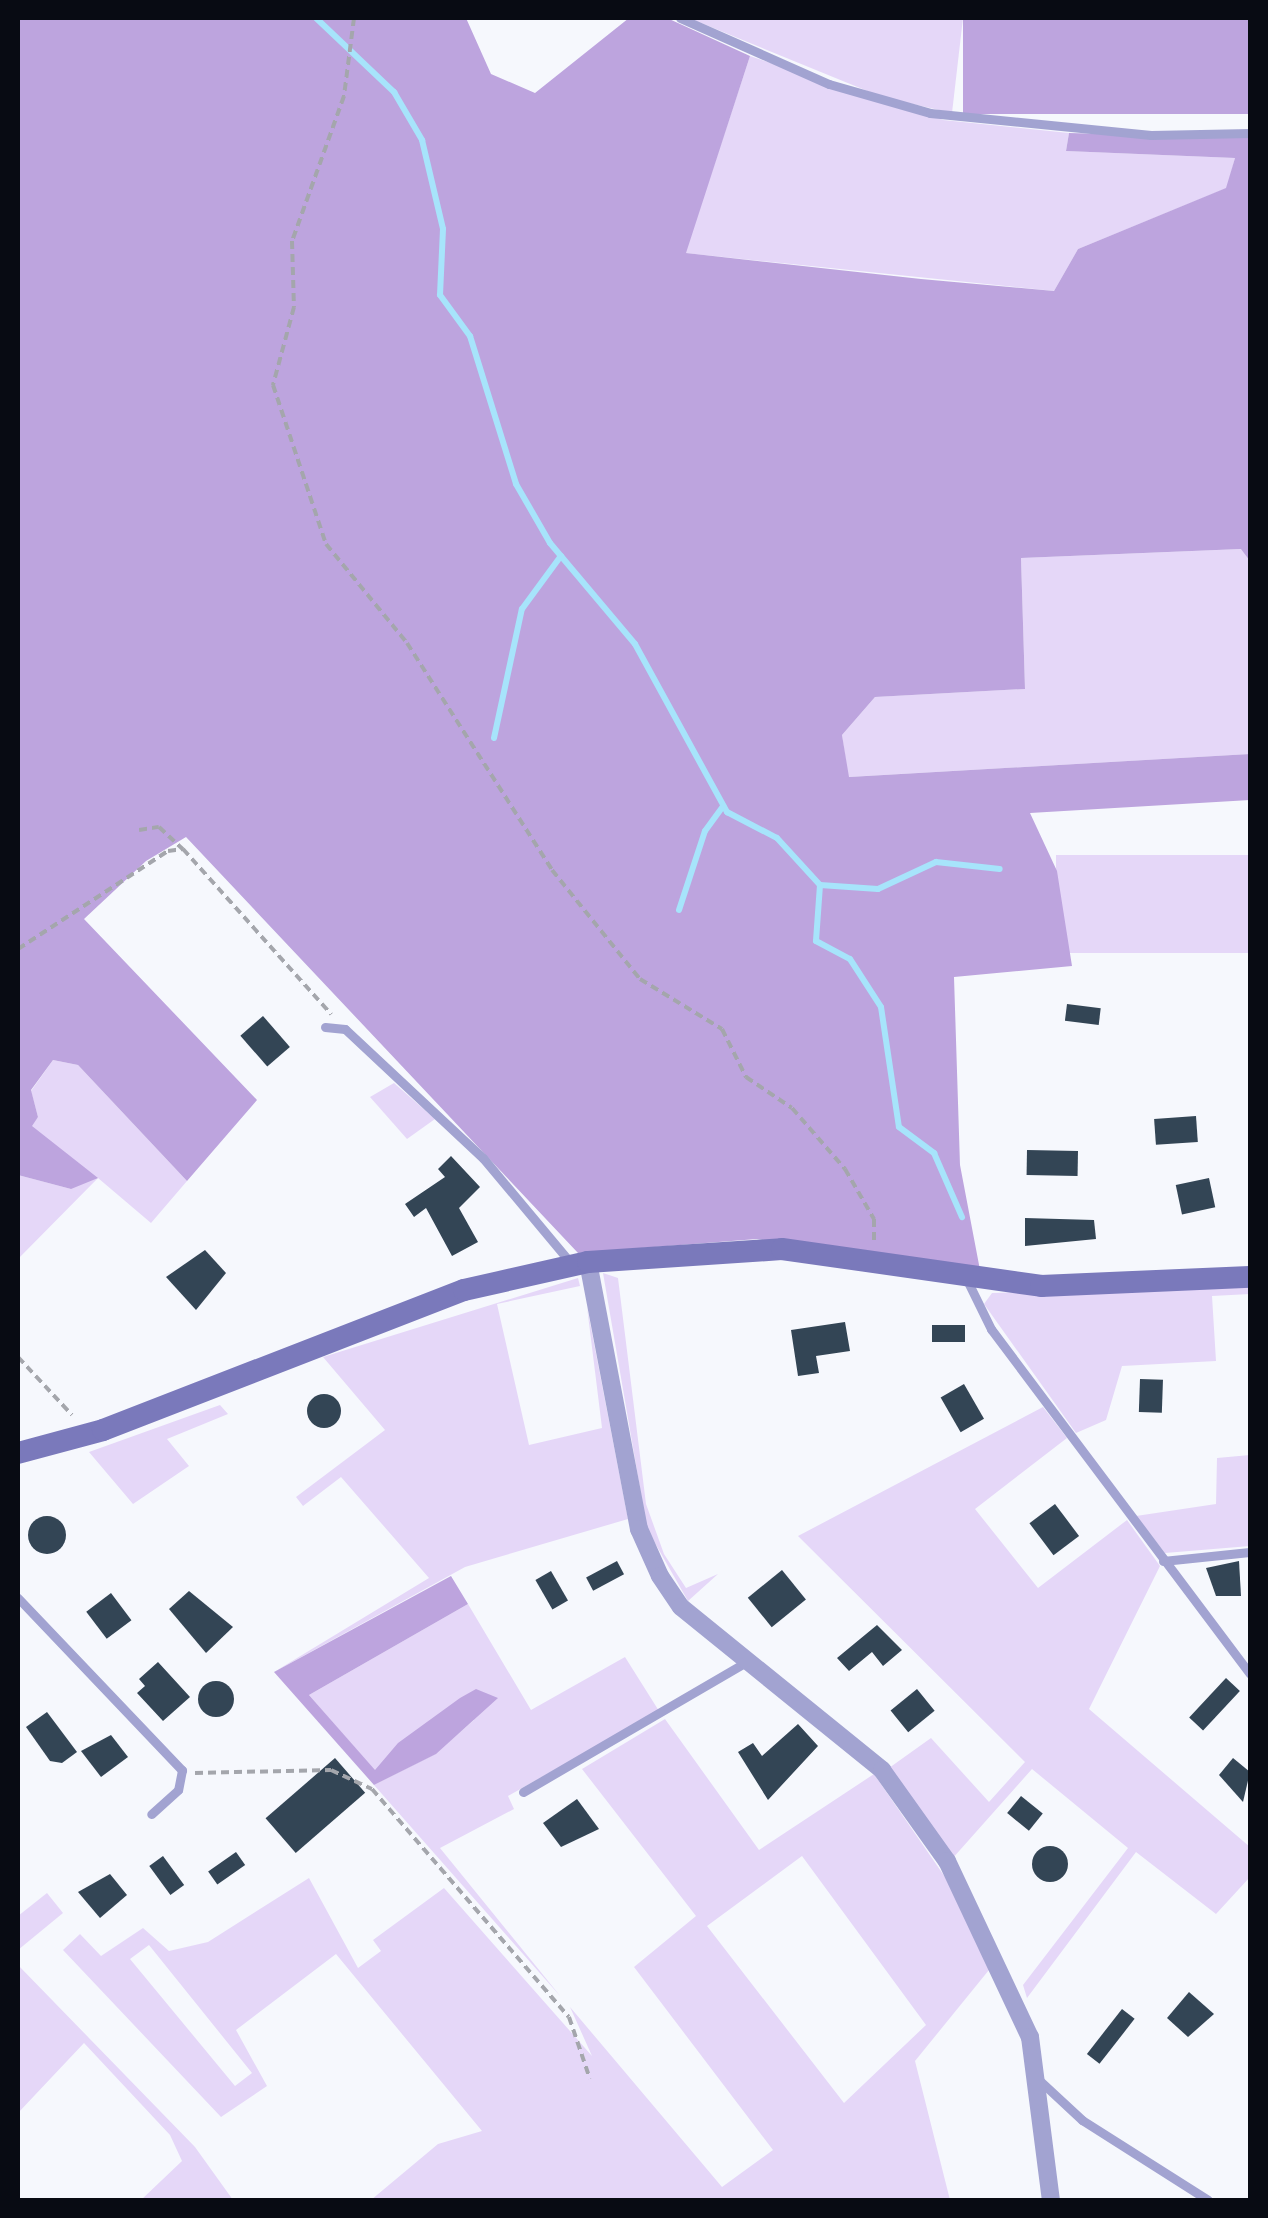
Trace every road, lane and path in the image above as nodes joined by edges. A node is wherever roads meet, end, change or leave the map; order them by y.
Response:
1 (354, 18) edge
2 (680, 18) edge
3 (1250, 132) edge
4 (138, 830) dead end
5 (184, 849) junction
6 (18, 949) edge
7 (324, 1027) dead end
8 (344, 1029) junction
9 (875, 1263) junction
10 (580, 1264) junction
11 (1250, 1277) edge
12 (966, 1280) junction
13 (18, 1357) edge
14 (88, 1434) junction
15 (18, 1454) edge
16 (1250, 1552) edge
17 (1163, 1561) junction
18 (18, 1598) edge
19 (746, 1662) junction
20 (1250, 1674) edge
21 (181, 1775) junction
22 (523, 1792) dead end
23 (151, 1814) dead end
24 (590, 2079) dead end
25 (1039, 2080) junction
26 (1051, 2200) edge
27 (1208, 2200) edge

1 - 9 path
2 - 3 lane
4 - 5 path
5 - 6 path
5 - 8 path
7 - 8 lane
8 - 10 lane
9 - 10 street
9 - 12 street
10 - 14 street
10 - 19 street
11 - 12 street
12 - 17 lane
13 - 14 path
14 - 15 street
16 - 17 lane
17 - 20 lane
18 - 21 lane
19 - 22 lane
19 - 25 street
21 - 23 lane
21 - 24 path
25 - 26 street
25 - 27 lane

